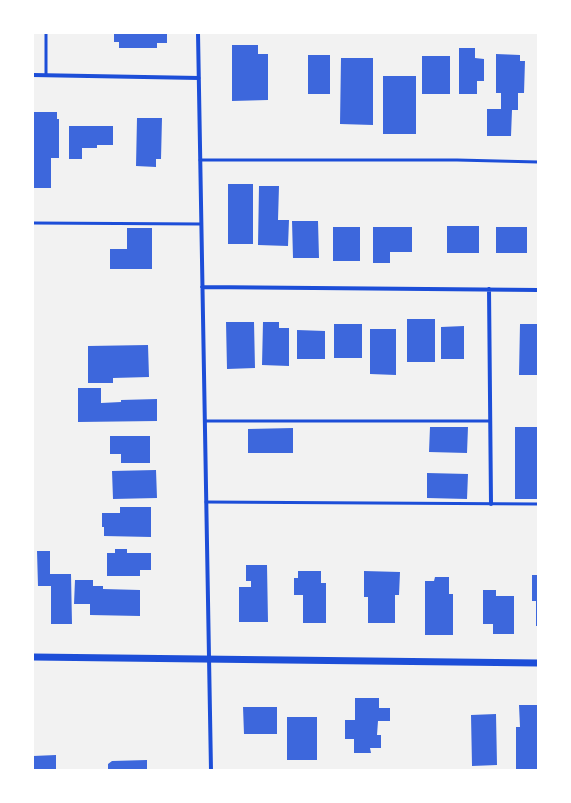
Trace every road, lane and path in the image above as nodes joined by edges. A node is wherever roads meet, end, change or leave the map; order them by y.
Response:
1 (46, 33) edge
2 (198, 33) edge
3 (33, 75) edge
4 (46, 75) junction
5 (199, 78) junction
6 (200, 160) junction
7 (538, 162) edge
8 (33, 223) edge
9 (201, 224) junction
10 (202, 287) junction
11 (489, 289) junction
12 (538, 290) edge
13 (204, 421) junction
14 (490, 421) junction
15 (206, 502) junction
16 (491, 504) junction
17 (538, 504) edge
18 (33, 657) edge
19 (208, 659) junction
20 (538, 663) edge
21 (211, 770) edge

1 - 4 lane
2 - 5 street
3 - 4 street
4 - 5 street
5 - 6 street
6 - 7 lane
6 - 9 street
8 - 9 lane
9 - 10 street
10 - 11 street
10 - 13 street
11 - 12 street
11 - 14 street
13 - 14 lane
13 - 15 street
14 - 16 street
15 - 16 lane
15 - 19 street
16 - 17 lane
18 - 19 street
19 - 20 street
19 - 21 street

